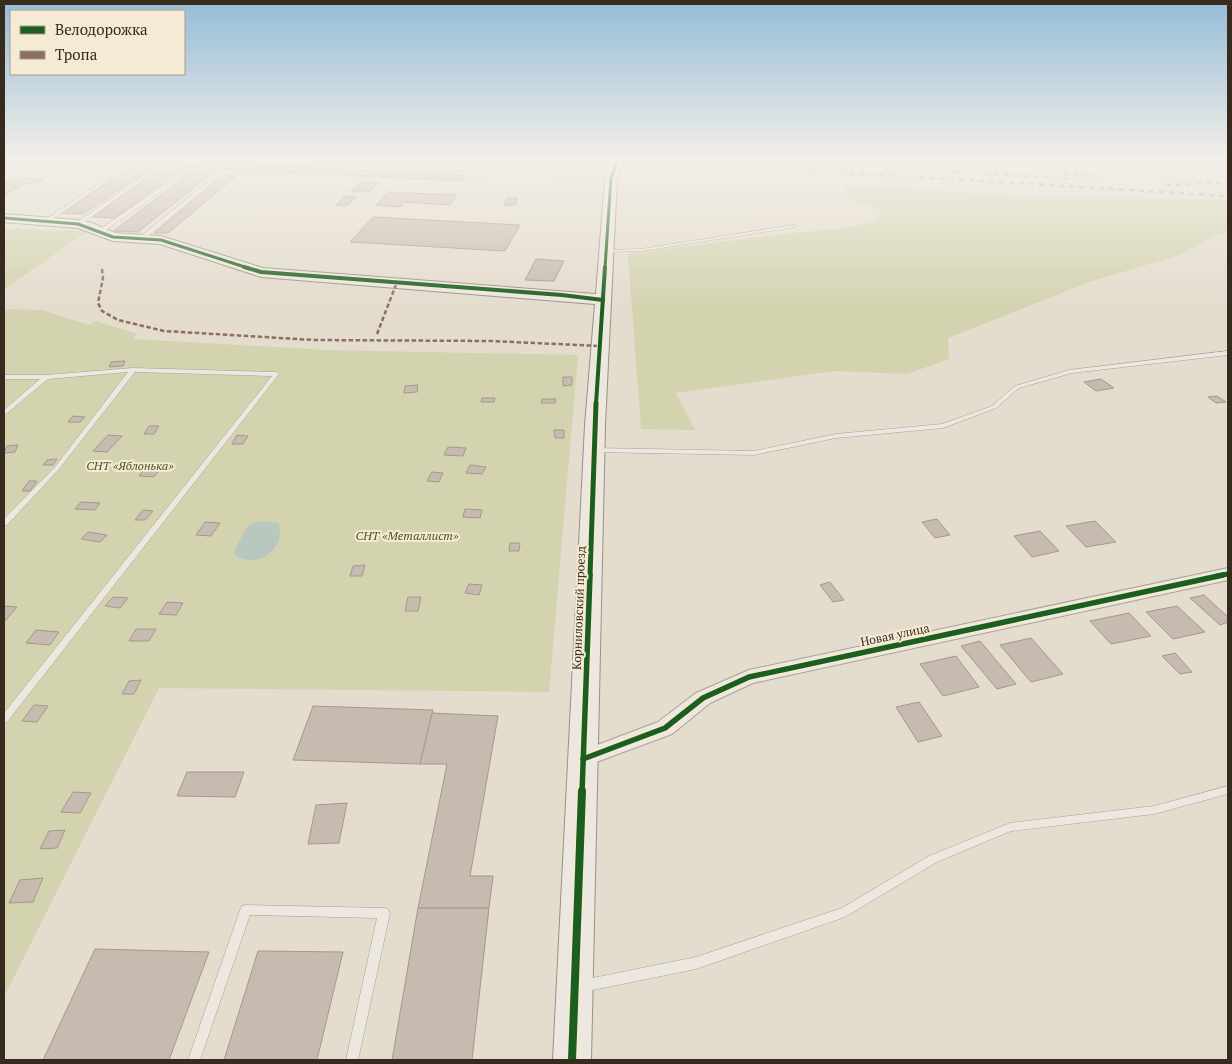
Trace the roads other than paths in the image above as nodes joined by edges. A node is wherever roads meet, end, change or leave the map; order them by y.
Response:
1 (64, 209) edge
2 (100, 209) edge
3 (133, 209) edge
4 (178, 209) edge
5 (610, 209) edge
6 (4, 218) edge
7 (44, 222) junction
8 (78, 224) junction
9 (794, 226) dead end
10 (101, 231) junction
11 (142, 238) junction
12 (606, 251) junction
13 (603, 300) junction
14 (1228, 353) edge
15 (133, 370) junction
16 (4, 377) edge
17 (46, 377) junction
18 (4, 413) edge
19 (594, 450) junction
20 (4, 523) edge
21 (1228, 574) edge
22 (4, 719) edge
23 (583, 759) junction
24 (1228, 790) edge
25 (575, 988) junction
26 (194, 1060) edge
27 (352, 1060) edge
28 (572, 1060) edge

1 - 7 lane
2 - 8 lane
3 - 10 lane
4 - 11 lane
5 - 12 street, Корниловский проезд
6 - 7 street
7 - 8 street
8 - 10 street
9 - 12 lane
10 - 11 street
11 - 13 street
12 - 13 street, Корниловский проезд
13 - 19 street, Корниловский проезд
14 - 19 lane
15 - 17 lane
15 - 20 lane
15 - 22 lane
16 - 17 lane
17 - 18 lane
19 - 23 street, Корниловский проезд
21 - 23 street, Новая улица
23 - 25 street, Корниловский проезд
24 - 25 lane
25 - 28 street, Корниловский проезд
26 - 27 lane

